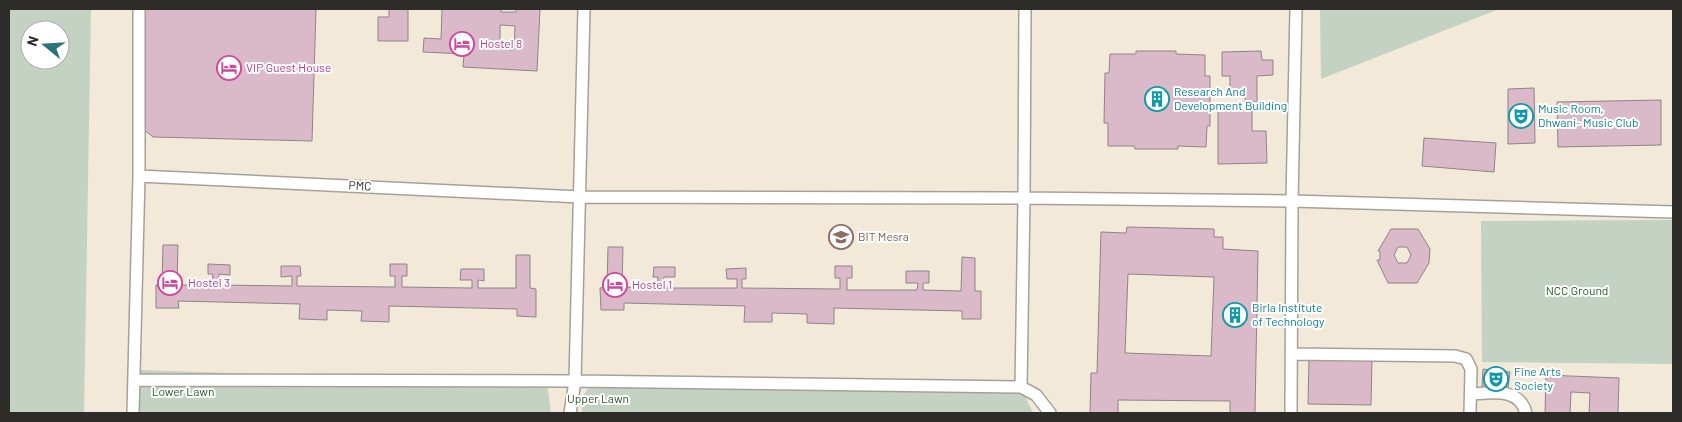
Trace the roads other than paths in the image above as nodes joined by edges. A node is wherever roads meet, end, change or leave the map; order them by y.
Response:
1 (139, 9) edge
2 (584, 9) edge
3 (1025, 9) edge
4 (1296, 9) edge
5 (140, 176) junction
6 (580, 197) junction
7 (1024, 198) junction
8 (1292, 201) junction
9 (1673, 212) edge
10 (1291, 354) junction
11 (134, 380) junction
12 (575, 381) junction
13 (1021, 387) junction
14 (1470, 394) junction
15 (133, 413) edge
16 (570, 413) edge
17 (1050, 413) edge
18 (1290, 413) edge
19 (1470, 413) edge
20 (1526, 413) edge

1 - 5 street
2 - 6 street
3 - 7 street
4 - 8 street
5 - 6 street, PMC
5 - 11 street
6 - 7 street, PMC
6 - 12 street
7 - 8 street, PMC
7 - 13 street
8 - 9 street, PMC
8 - 10 street
10 - 14 street
10 - 18 street
11 - 12 street
11 - 15 street
12 - 13 street
12 - 16 street
13 - 17 street
14 - 19 street
14 - 20 street

